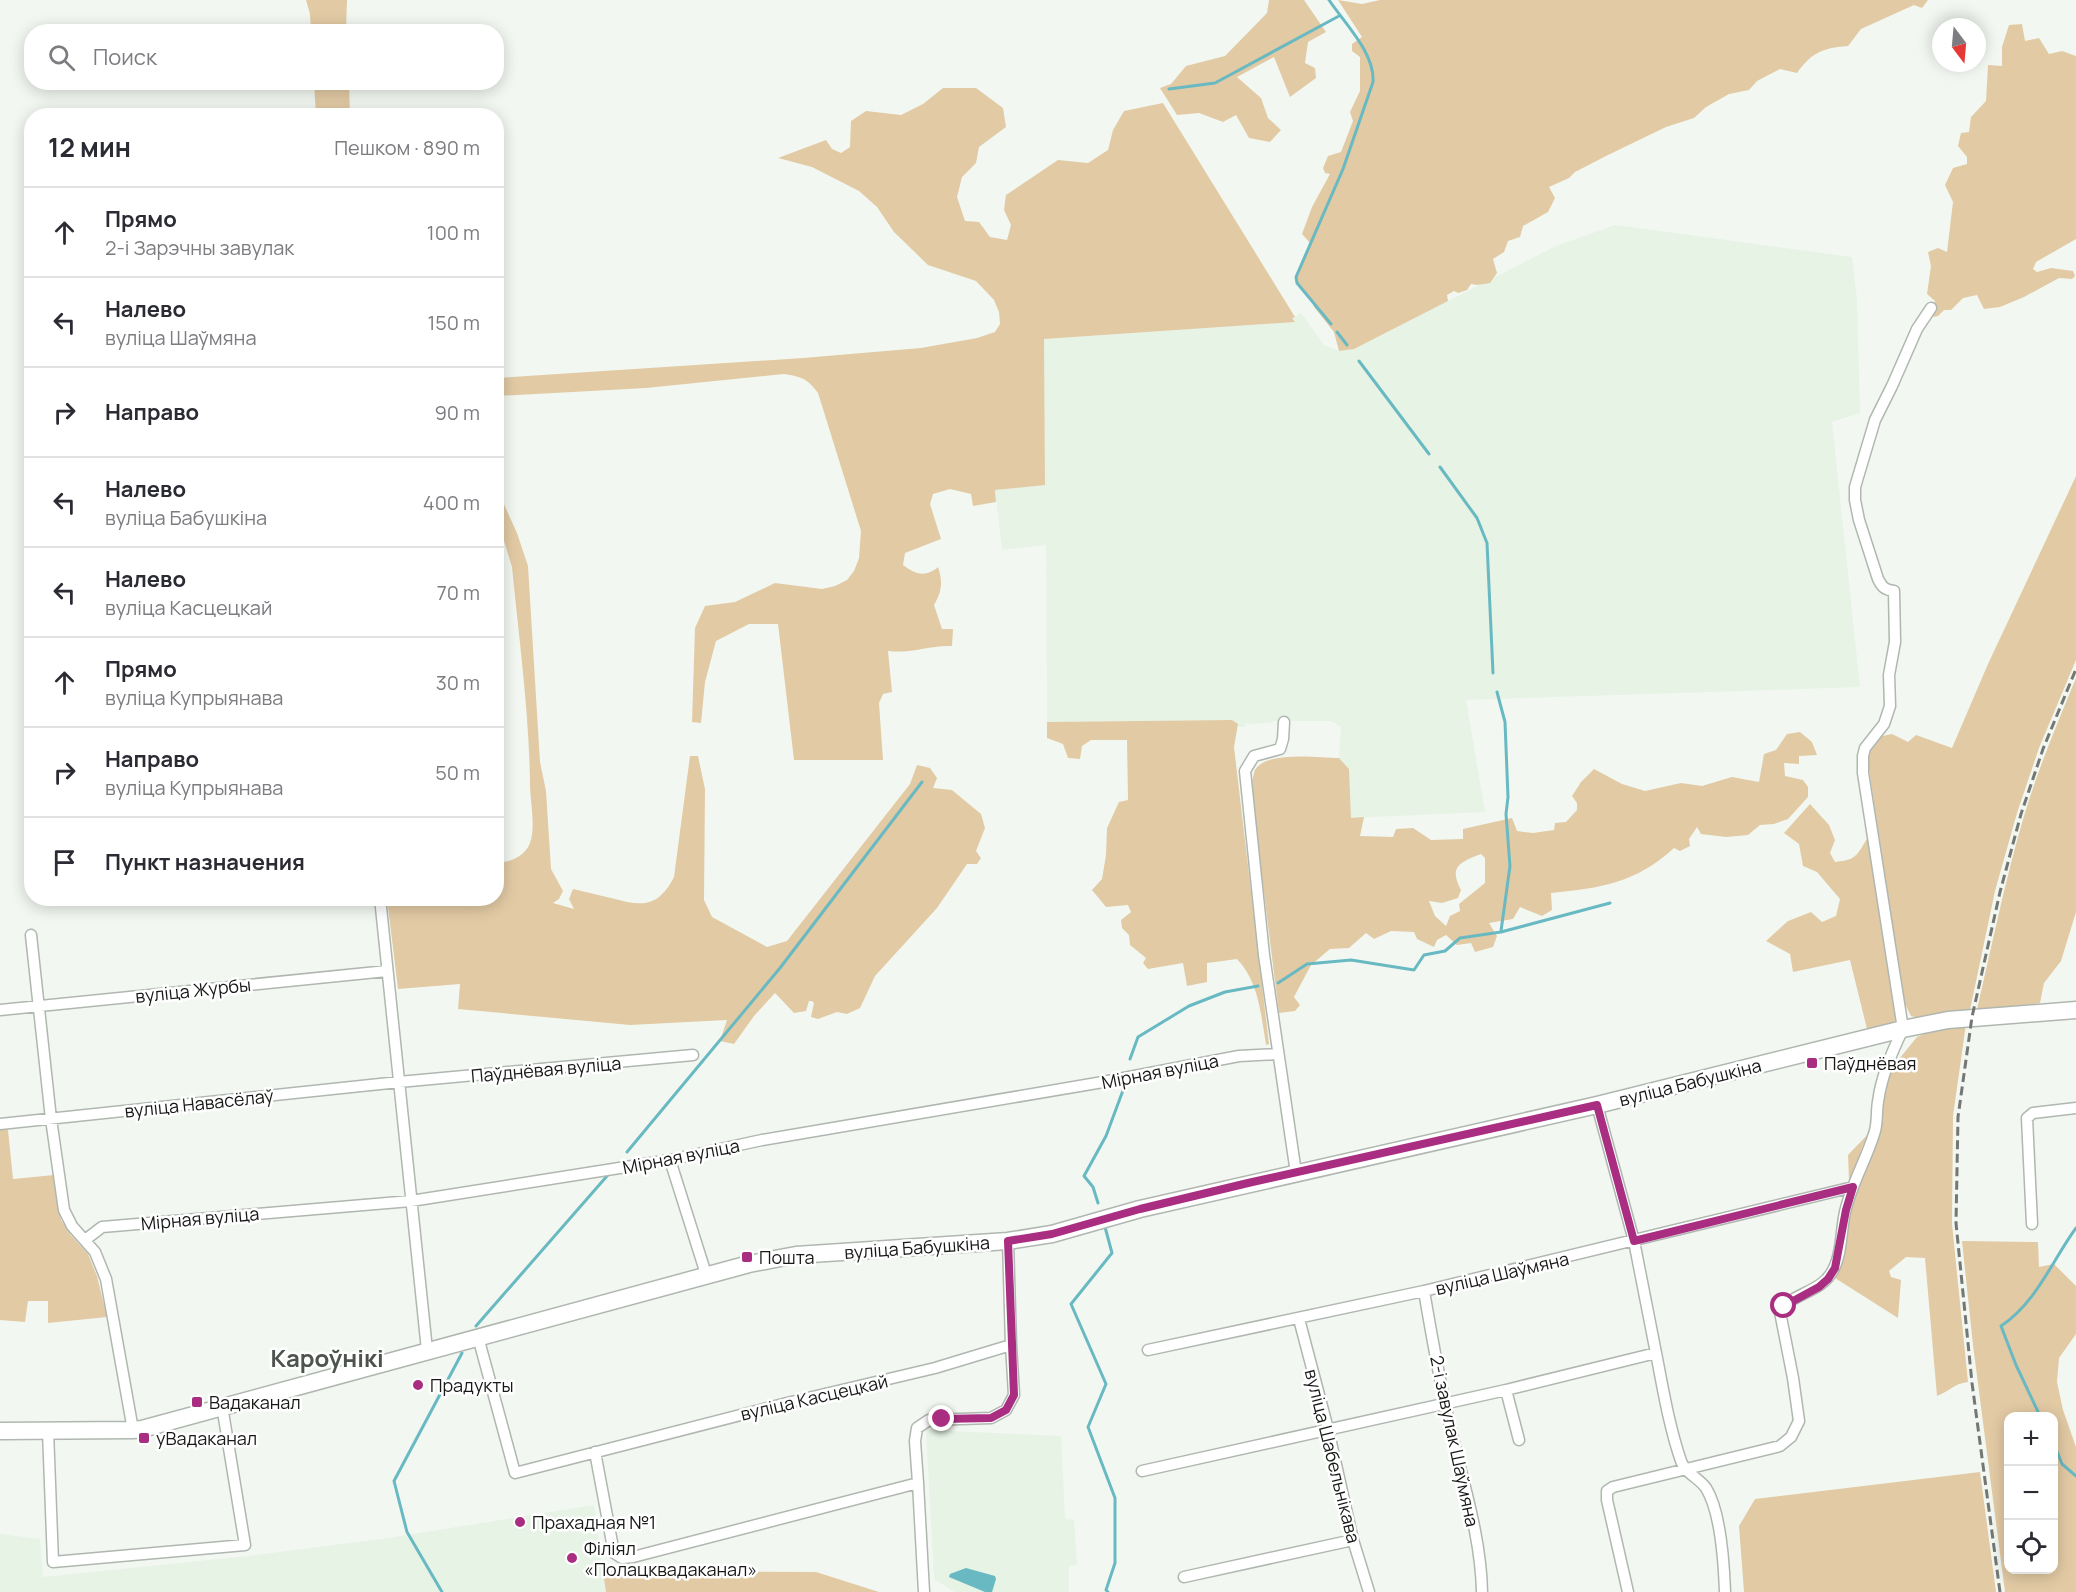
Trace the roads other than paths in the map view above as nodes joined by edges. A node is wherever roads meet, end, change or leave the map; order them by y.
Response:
1 (1931, 308) dead end
2 (1284, 722) dead end
3 (381, 906) edge
4 (31, 935) dead end
5 (387, 971) junction
6 (39, 1006) junction
7 (0, 1010) edge
8 (2076, 1010) edge
9 (1904, 1029) junction
10 (1278, 1053) junction
11 (693, 1055) dead end
12 (399, 1082) junction
13 (1597, 1105) junction
14 (2076, 1108) edge
15 (51, 1119) junction
16 (0, 1124) edge
17 (670, 1160) junction
18 (1296, 1173) junction
19 (1853, 1187) junction
20 (411, 1201) junction
21 (2032, 1224) dead end
22 (86, 1240) junction
23 (1008, 1241) junction
24 (1634, 1241) junction
25 (706, 1274) junction
26 (1424, 1291) junction
27 (1299, 1319) junction
28 (478, 1337) junction
29 (1011, 1346) junction
30 (427, 1350) junction
31 (1148, 1350) dead end
32 (1656, 1353) junction
33 (1506, 1390) junction
34 (1444, 1403) junction
35 (222, 1406) junction
36 (1328, 1429) junction
37 (133, 1430) junction
38 (0, 1431) edge
39 (48, 1431) junction
40 (1519, 1440) dead end
41 (595, 1452) junction
42 (1686, 1470) junction
43 (1142, 1471) dead end
44 (918, 1483) junction
45 (1353, 1540) junction
46 (1184, 1577) dead end
47 (924, 1592) edge
48 (1369, 1592) edge
49 (1482, 1592) edge
50 (1628, 1592) edge
51 (1725, 1592) edge

1 - 9 street
2 - 10 street
3 - 5 street
4 - 6 street
5 - 6 street, вуліца Журбы
5 - 12 street
6 - 7 street, вуліца Журбы
6 - 15 street
8 - 9 street, вуліца Бабушкіна
9 - 13 street, вуліца Бабушкіна
9 - 19 street
10 - 17 street, Мірная вуліца
10 - 18 street
11 - 12 street, Паўднёвая вуліца
12 - 15 street, вуліца Навасёлаў
12 - 20 street
13 - 18 street, вуліца Бабушкіна
13 - 24 street
14 - 21 street
15 - 16 street, вуліца Навасёлаў
15 - 22 street
17 - 20 street, Мірная вуліца
17 - 25 street
18 - 23 street, вуліца Бабушкіна
19 - 24 street, вуліца Шаўмяна
19 - 42 street
20 - 22 street, Мірная вуліца
20 - 30 street
22 - 37 street
23 - 25 street, вуліца Бабушкіна
23 - 29 street
24 - 26 street, вуліца Шаўмяна
24 - 32 street
25 - 28 street, вуліца Бабушкіна
26 - 27 street, вуліца Шаўмяна
26 - 34 street, 2-і завулак Шаўмяна
27 - 31 street, вуліца Шаўмяна
27 - 36 street, вуліца Шабельнікава
28 - 30 street, вуліца Бабушкіна
28 - 41 street, вуліца Касцецкай
29 - 41 street, вуліца Касцецкай
29 - 44 street
30 - 35 street, вуліца Бабушкіна
32 - 33 street
32 - 42 street
33 - 34 street
33 - 40 street
34 - 36 street
34 - 49 street, 2-і завулак Шаўмяна
35 - 37 street, вуліца Бабушкіна
35 - 39 street
36 - 43 street
36 - 45 street, вуліца Шабельнікава
37 - 39 street, вуліца Бабушкіна
38 - 39 street, вуліца Бабушкіна
41 - 44 street
42 - 50 street
42 - 51 street
44 - 47 street
45 - 46 street
45 - 48 street, вуліца Шабельнікава

